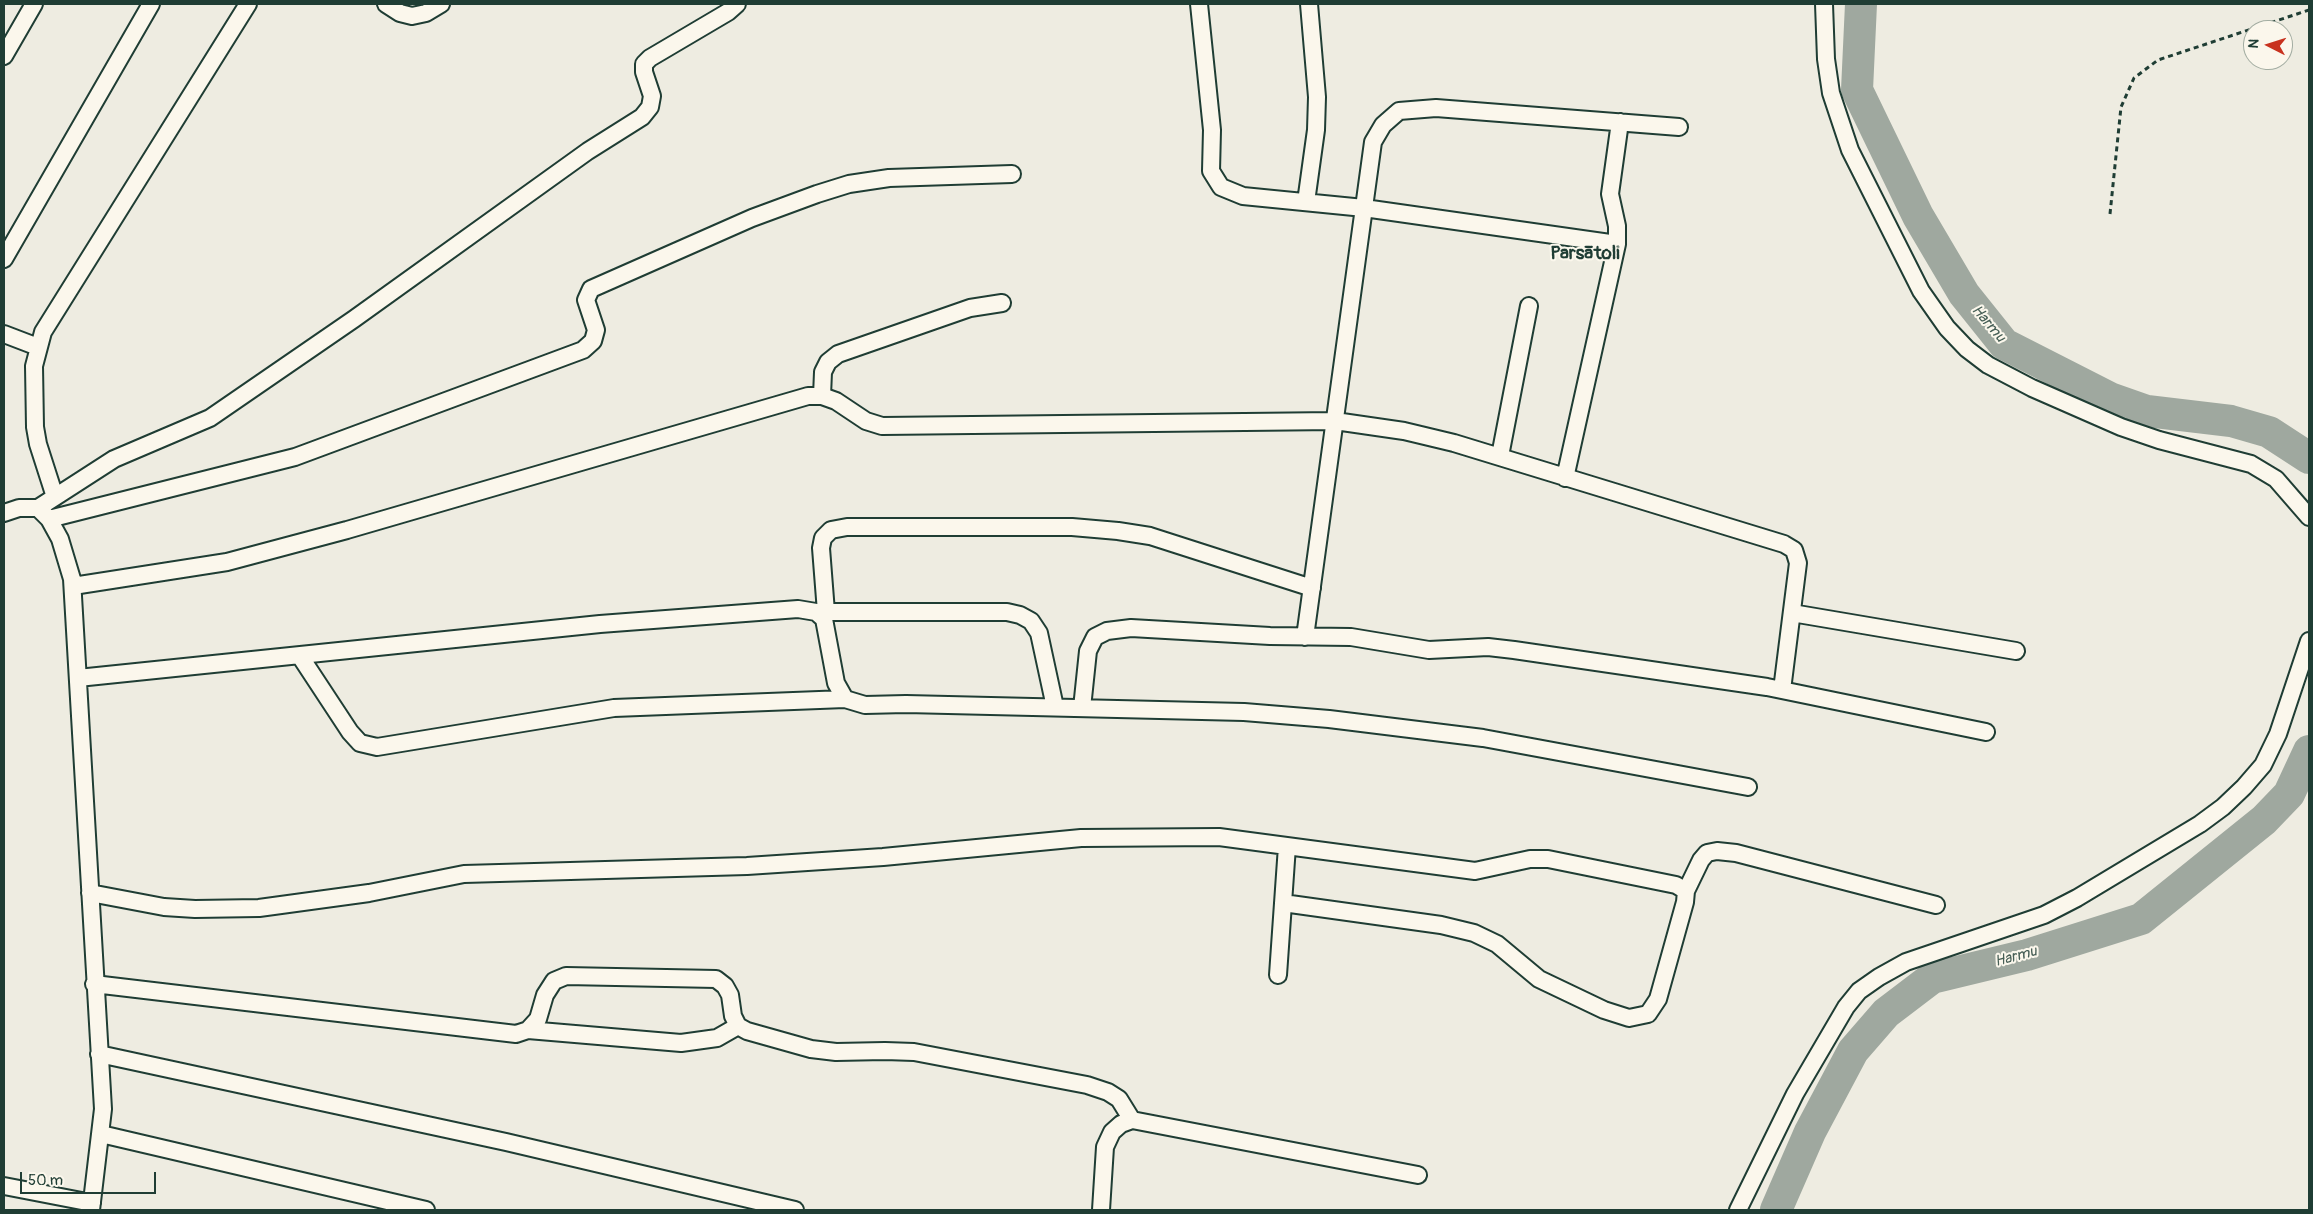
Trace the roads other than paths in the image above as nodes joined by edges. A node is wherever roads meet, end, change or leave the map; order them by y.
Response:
1 (34, 4) edge
2 (151, 4) edge
3 (248, 4) edge
4 (386, 4) edge
5 (441, 4) edge
6 (737, 4) edge
7 (1198, 4) edge
8 (1309, 4) edge
9 (1824, 4) edge
10 (4, 56) edge
11 (1620, 122) junction
12 (1679, 127) dead end
13 (1012, 174) dead end
14 (1306, 202) junction
15 (1364, 208) junction
16 (1618, 244) junction
17 (4, 259) edge
18 (1002, 303) dead end
19 (1529, 306) dead end
20 (4, 334) edge
21 (38, 347) junction
22 (822, 396) junction
23 (1335, 421) junction
24 (1500, 456) junction
25 (1565, 478) junction
26 (55, 497) junction
27 (4, 513) edge
28 (43, 514) junction
29 (2309, 517) edge
30 (73, 586) junction
31 (1312, 588) junction
32 (821, 612) junction
33 (1792, 613) junction
34 (1305, 637) junction
35 (2309, 641) edge
36 (2016, 651) dead end
37 (300, 656) junction
38 (78, 678) junction
39 (1782, 690) junction
40 (845, 699) junction
41 (1055, 707) junction
42 (1082, 708) junction
43 (1986, 732) dead end
44 (1748, 787) dead end
45 (1287, 846) junction
46 (1686, 891) junction
47 (90, 893) junction
48 (1283, 903) junction
49 (1936, 905) dead end
50 (1278, 975) dead end
51 (94, 984) junction
52 (738, 1026) junction
53 (528, 1030) junction
54 (99, 1054) junction
55 (1132, 1120) junction
56 (101, 1134) junction
57 (1418, 1175) dead end
58 (4, 1186) edge
59 (91, 1206) edge
60 (426, 1210) edge
61 (795, 1210) edge
62 (1101, 1210) edge
63 (1738, 1210) edge

1 - 10 street
2 - 17 street
3 - 21 street
4 - 5 street
6 - 26 street
7 - 14 street
8 - 14 street
9 - 29 street
11 - 12 street
11 - 15 street
11 - 16 street
13 - 28 street
14 - 15 street
15 - 16 street
15 - 23 street
16 - 25 street
18 - 22 street
19 - 24 street
20 - 21 street
21 - 26 street
22 - 23 street
22 - 30 street
23 - 24 street
23 - 31 street
24 - 25 street
25 - 33 street
26 - 28 street
27 - 28 street
28 - 30 street
30 - 38 street
31 - 32 street
31 - 34 street
32 - 37 street
32 - 40 street
32 - 41 street
33 - 36 street
33 - 39 street
34 - 39 street
34 - 42 street
35 - 63 street
37 - 38 street
37 - 40 street
38 - 47 street
39 - 43 street
40 - 41 street
41 - 42 street
42 - 44 street
45 - 46 street
45 - 47 street
45 - 48 street
46 - 48 street
46 - 49 street
47 - 51 street
48 - 50 street
51 - 53 street
51 - 54 street
52 - 53 street
52 - 53 street
52 - 55 street
54 - 56 street
54 - 61 street
55 - 57 street
55 - 62 street
56 - 59 street
56 - 60 street
58 - 59 street

